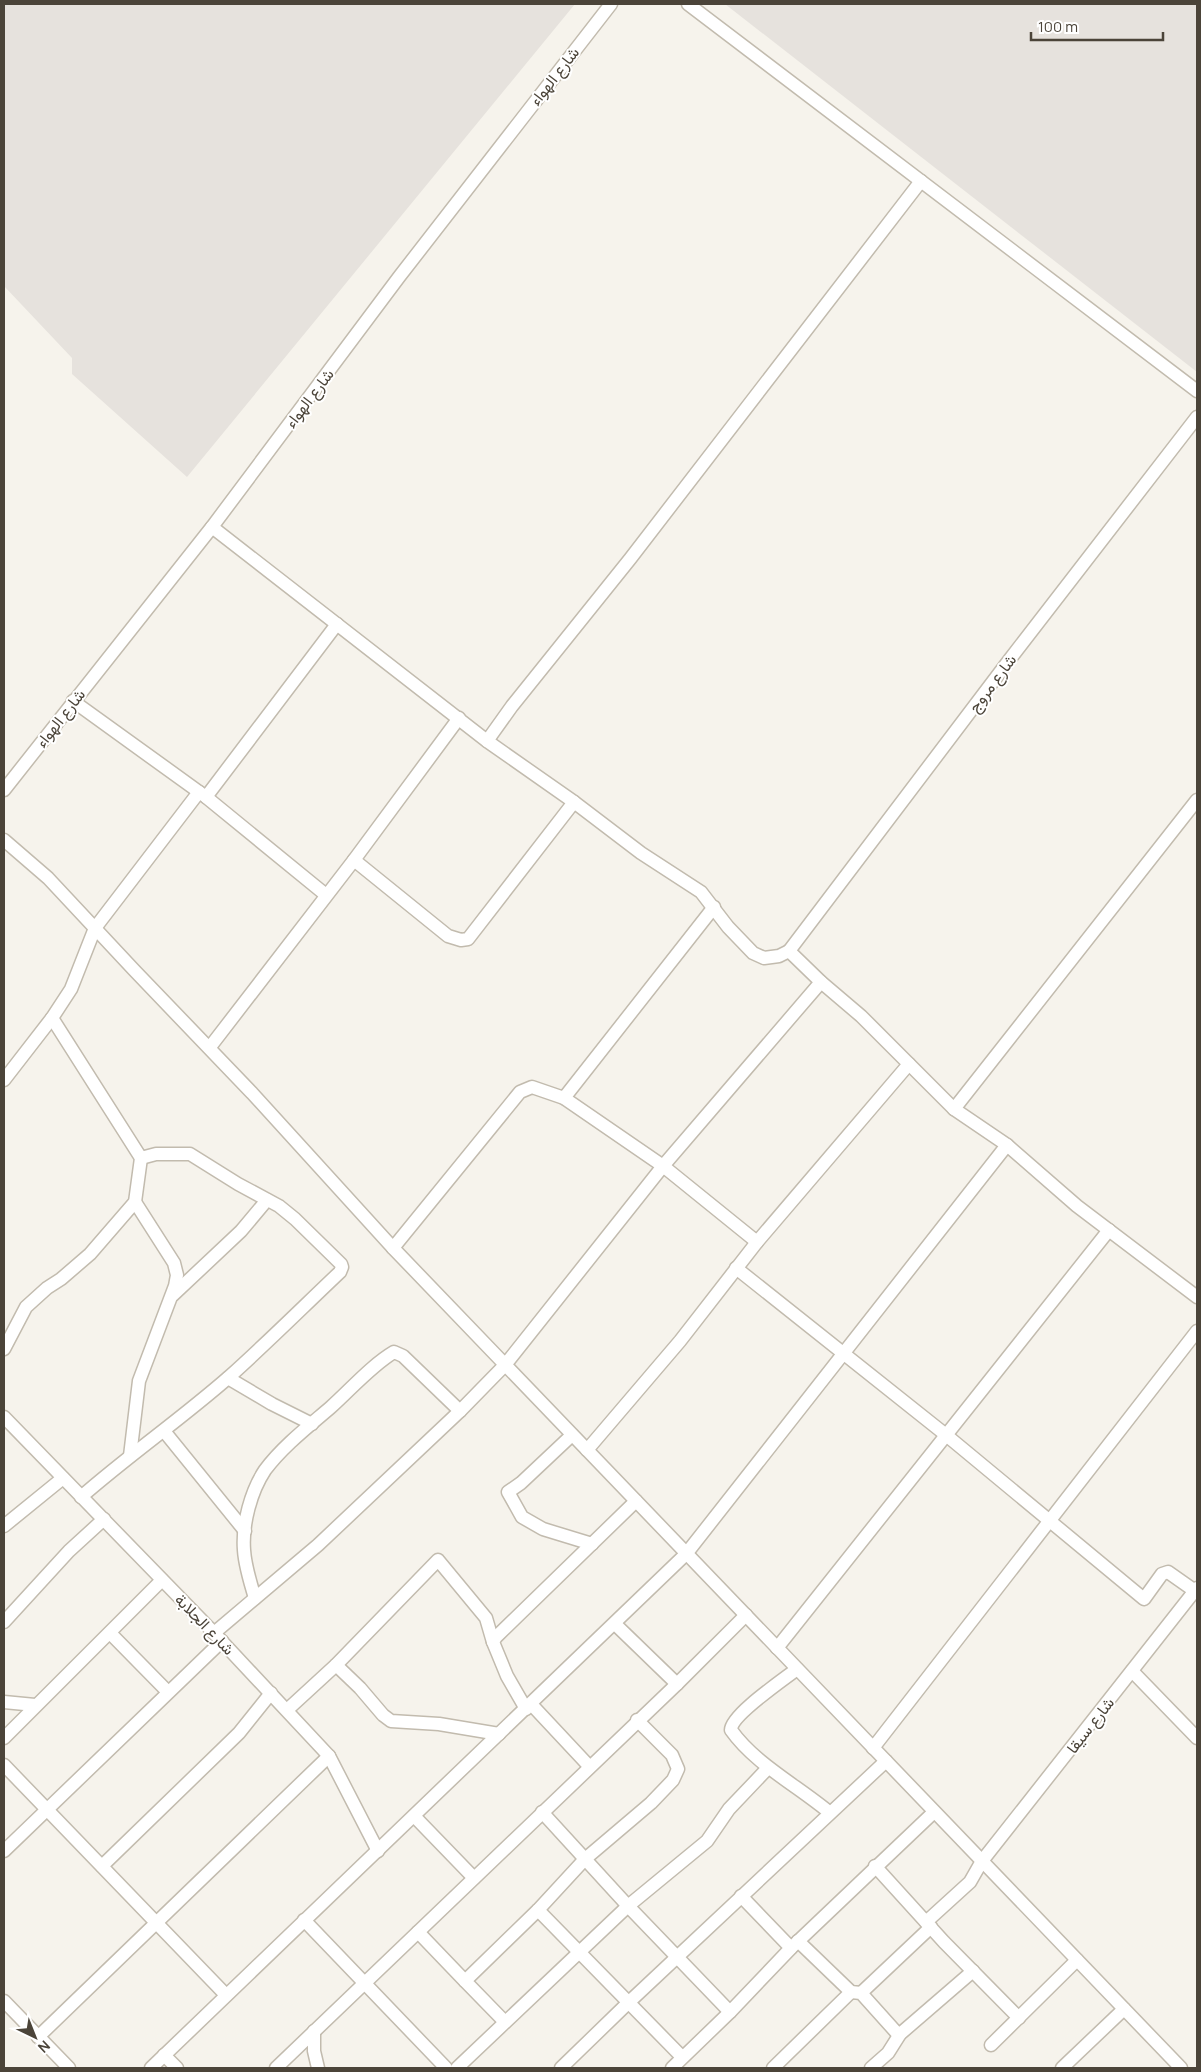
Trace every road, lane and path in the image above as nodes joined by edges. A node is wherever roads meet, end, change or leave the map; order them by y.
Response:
1 (611, 4) edge
2 (688, 4) edge
3 (921, 181) junction
4 (1197, 391) edge
5 (1197, 417) edge
6 (212, 527) junction
7 (337, 624) junction
8 (73, 701) junction
9 (459, 718) junction
10 (488, 740) junction
11 (4, 790) edge
12 (203, 794) junction
13 (1197, 800) edge
14 (574, 802) junction
15 (4, 840) edge
16 (354, 860) junction
17 (326, 894) junction
18 (714, 907) junction
19 (95, 928) junction
20 (789, 951) junction
21 (820, 982) junction
22 (52, 1018) junction
23 (210, 1048) junction
24 (909, 1064) junction
25 (4, 1080) edge
26 (564, 1098) junction
27 (954, 1110) junction
28 (1007, 1145) junction
29 (141, 1158) junction
30 (663, 1166) junction
31 (267, 1200) junction
32 (135, 1202) junction
33 (1109, 1230) junction
34 (757, 1242) junction
35 (392, 1248) junction
36 (736, 1268) junction
37 (1197, 1297) edge
38 (169, 1299) junction
39 (1197, 1331) edge
40 (4, 1349) edge
41 (845, 1353) junction
42 (505, 1365) junction
43 (228, 1378) junction
44 (460, 1411) junction
45 (4, 1417) edge
46 (312, 1424) junction
47 (164, 1431) junction
48 (572, 1435) junction
49 (946, 1435) junction
50 (587, 1450) junction
51 (130, 1456) junction
52 (63, 1478) junction
53 (82, 1498) junction
54 (636, 1501) junction
55 (104, 1519) junction
56 (1050, 1520) junction
57 (4, 1526) edge
58 (245, 1531) junction
59 (592, 1544) junction
60 (686, 1554) junction
61 (162, 1580) junction
62 (1196, 1590) edge
63 (255, 1598) junction
64 (746, 1615) junction
65 (4, 1622) edge
66 (615, 1624) junction
67 (110, 1634) junction
68 (218, 1637) junction
69 (493, 1642) junction
70 (777, 1648) junction
71 (336, 1665) junction
72 (797, 1669) junction
73 (1132, 1671) junction
74 (677, 1684) junction
75 (168, 1692) junction
76 (271, 1693) junction
77 (4, 1702) edge
78 (35, 1705) junction
79 (528, 1706) junction
80 (287, 1710) junction
81 (636, 1720) junction
82 (499, 1734) junction
83 (4, 1738) edge
84 (1197, 1738) edge
85 (873, 1748) junction
86 (329, 1756) junction
87 (886, 1762) junction
88 (4, 1764) edge
89 (589, 1766) junction
90 (768, 1768) junction
91 (48, 1810) junction
92 (542, 1812) junction
93 (934, 1812) junction
94 (830, 1813) junction
95 (414, 1816) junction
96 (4, 1851) edge
97 (378, 1851) junction
98 (585, 1859) junction
99 (982, 1861) junction
100 (102, 1866) junction
101 (875, 1866) junction
102 (474, 1878) junction
103 (741, 1896) junction
104 (628, 1906) junction
105 (538, 1910) junction
106 (304, 1920) junction
107 (157, 1923) junction
108 (928, 1924) junction
109 (418, 1932) junction
110 (795, 1944) junction
111 (578, 1952) junction
112 (677, 1956) junction
113 (1077, 1960) junction
114 (973, 1971) junction
115 (465, 1981) junction
116 (365, 1983) junction
117 (856, 1992) junction
118 (226, 1995) junction
119 (4, 2001) edge
120 (628, 2003) junction
121 (1124, 2009) junction
122 (730, 2012) junction
123 (1019, 2018) junction
124 (505, 2022) junction
125 (314, 2031) junction
126 (900, 2034) junction
127 (38, 2037) junction
128 (991, 2045) dead end
129 (164, 2055) junction
130 (682, 2057) junction
131 (69, 2068) edge
132 (151, 2068) edge
133 (177, 2068) edge
134 (276, 2068) edge
135 (318, 2068) edge
136 (446, 2068) edge
137 (457, 2068) edge
138 (561, 2068) edge
139 (672, 2068) edge
140 (773, 2068) edge
141 (871, 2068) edge
142 (1062, 2068) edge
143 (1181, 2068) edge

1 - 6 street, شارع الهواء
2 - 3 street
3 - 4 street
3 - 10 street
5 - 20 street, شارع مروج
6 - 7 street
6 - 8 street, شارع الهواء
7 - 9 street
7 - 12 street
8 - 11 street, شارع الهواء
8 - 12 street
9 - 10 street
9 - 16 street
10 - 14 street
12 - 17 street
12 - 19 street
13 - 27 street
14 - 16 street
14 - 18 street
15 - 19 street
16 - 17 street
17 - 23 street
18 - 20 street
18 - 26 street
19 - 22 street
19 - 23 street
20 - 21 street
21 - 24 street
21 - 30 street
22 - 25 street
22 - 29 street
23 - 35 street
24 - 27 street
24 - 34 street
26 - 30 street
26 - 35 street
27 - 28 street
28 - 33 street
28 - 41 street
29 - 31 street
29 - 32 street
30 - 34 street
30 - 42 street
31 - 38 street
31 - 43 street
32 - 38 street
32 - 40 street
33 - 37 street
33 - 49 street
34 - 36 street
35 - 42 street
36 - 41 street
36 - 50 street
38 - 51 street
39 - 56 street
41 - 49 street
41 - 60 street
42 - 44 street
42 - 48 street
43 - 46 street
43 - 47 street
44 - 46 street
44 - 63 street
45 - 52 street, شارع الجلابة
46 - 58 street
47 - 51 street
47 - 58 street
48 - 50 street
48 - 59 street
49 - 56 street
49 - 70 street
50 - 54 street
51 - 53 street
52 - 53 street, شارع الجلابة
52 - 57 street
53 - 55 street, شارع الجلابة
54 - 59 street
54 - 60 street
55 - 61 street, شارع الجلابة
55 - 65 street
56 - 62 street
56 - 85 street
58 - 63 street
59 - 69 street
60 - 64 street
60 - 66 street
61 - 67 street
61 - 68 street, شارع الجلابة
62 - 73 street, شارع سيقا
63 - 68 street
64 - 70 street
64 - 74 street
66 - 74 street
66 - 79 street
67 - 75 street
67 - 78 street
68 - 75 street
68 - 76 street, شارع الجلابة
69 - 71 street
69 - 79 street
70 - 72 street
71 - 80 street
71 - 82 street
72 - 85 street
72 - 90 street
73 - 84 street
73 - 99 street, شارع سيقا
74 - 81 street
75 - 91 street
76 - 80 street, شارع الجلابة
76 - 100 street
77 - 78 street
78 - 83 street
79 - 82 street
79 - 89 street
80 - 86 street, شارع الجلابة
81 - 89 street
81 - 98 street
82 - 95 street
85 - 87 street
86 - 97 street, شارع الجلابة
86 - 107 street
87 - 93 street
87 - 94 street
88 - 91 street
89 - 92 street
90 - 94 street
90 - 104 street
91 - 96 street
91 - 100 street
92 - 98 street
92 - 102 street
93 - 99 street
93 - 101 street
94 - 103 street
95 - 97 street
95 - 102 street
97 - 106 street
98 - 104 street
98 - 105 street
99 - 108 street, شارع سيقا
99 - 113 street
100 - 107 street
101 - 108 street
101 - 110 street
102 - 109 street
103 - 110 street
103 - 112 street
104 - 111 street
104 - 112 street
105 - 111 street
105 - 115 street
106 - 116 street
106 - 118 street
107 - 118 street
107 - 127 street
108 - 114 street
108 - 117 street, شارع سيقا
109 - 115 street
109 - 116 street
110 - 117 street
110 - 122 street
111 - 120 street
111 - 124 street
112 - 120 street
112 - 122 street
113 - 121 street
113 - 123 street
114 - 123 street
114 - 126 street
115 - 124 street
116 - 125 street
116 - 136 street
117 - 126 street
117 - 140 street, شارع سيقا
118 - 129 street
119 - 127 street
120 - 130 street
120 - 138 street
121 - 142 street
121 - 143 street
122 - 130 street
123 - 128 street
124 - 137 street
125 - 134 street
125 - 135 street
126 - 141 street
127 - 131 street
129 - 132 street
129 - 133 street
130 - 139 street

